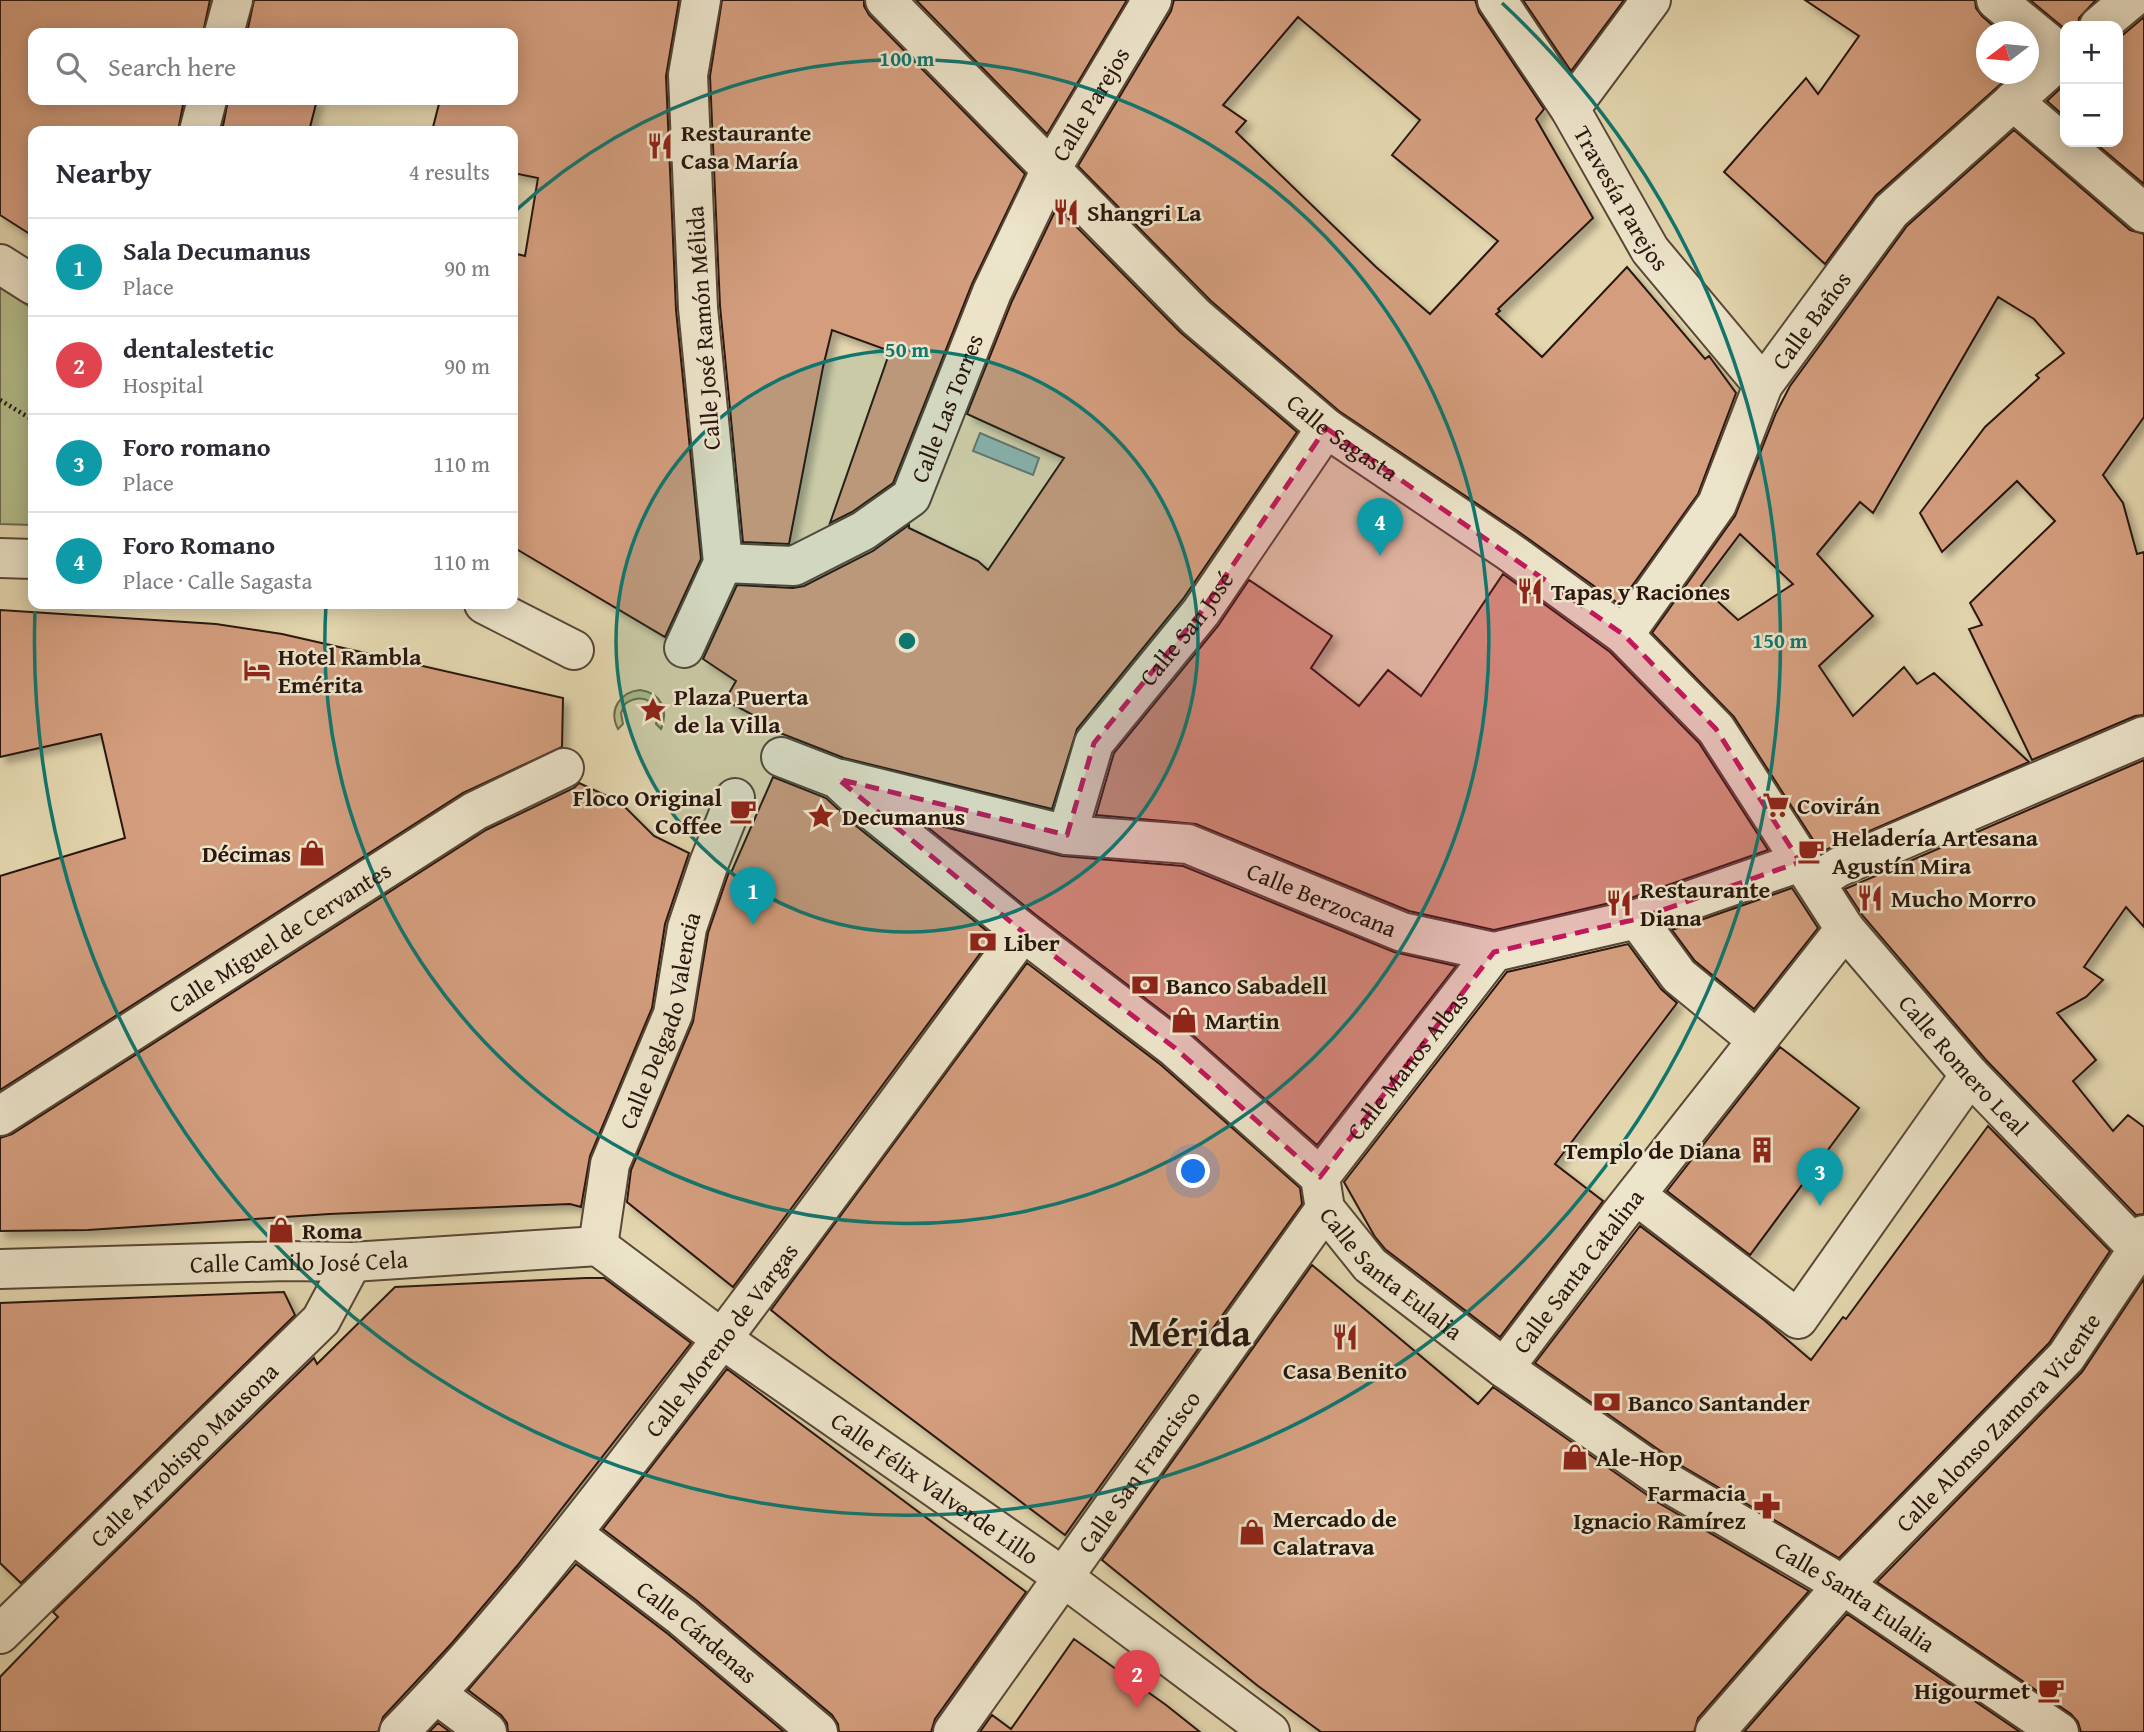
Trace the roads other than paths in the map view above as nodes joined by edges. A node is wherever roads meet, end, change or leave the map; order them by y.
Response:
1 (233, 0) edge
2 (701, 0) edge
3 (885, 0) edge
4 (1152, 0) edge
5 (1497, 0) edge
6 (1651, 0) edge
7 (1996, 0) edge
8 (2130, 0) edge
9 (2105, 21) edge
10 (225, 28) edge
11 (2060, 52) edge
12 (2060, 60) edge
13 (2013, 101) junction
14 (206, 105) edge
15 (1570, 109) junction
16 (200, 126) edge
17 (1051, 169) junction
18 (2144, 213) edge
19 (0, 264) edge
20 (28, 282) edge
21 (1763, 385) junction
22 (1326, 428) junction
23 (0, 558) edge
24 (28, 559) edge
25 (723, 563) junction
26 (494, 609) edge
27 (1623, 635) junction
28 (684, 648) dead end
29 (575, 650) dead end
30 (2144, 736) edge
31 (781, 757) dead end
32 (564, 768) dead end
33 (838, 779) junction
34 (735, 798) dead end
35 (1067, 835) junction
36 (1808, 872) junction
37 (1637, 919) junction
38 (1845, 929) junction
39 (1023, 932) junction
40 (1494, 952) junction
41 (1757, 1041) junction
42 (1970, 1075) junction
43 (0, 1116) edge
44 (1323, 1193) junction
45 (1636, 1195) junction
46 (597, 1246) junction
47 (2142, 1246) edge
48 (352, 1262) junction
49 (0, 1269) edge
50 (722, 1339) junction
51 (1504, 1368) junction
52 (573, 1534) junction
53 (1063, 1577) junction
54 (1843, 1585) junction
55 (0, 1634) edge
56 (436, 1694) junction
57 (400, 1732) edge
58 (487, 1732) edge
59 (818, 1732) edge
60 (953, 1732) edge
61 (1270, 1732) edge
62 (1715, 1732) edge
63 (2059, 1732) edge

1 - 10 street
2 - 25 street, Calle José Ramón Mélida
3 - 17 street, Calle Sagasta
4 - 17 street, Calle Parejos
5 - 15 street, Travesía Parejos
6 - 15 street
7 - 11 street
8 - 9 street
12 - 13 street, Calle Baños
13 - 18 street
13 - 21 street, Calle Baños
14 - 16 street
15 - 21 street, Travesía Parejos
17 - 22 street, Calle Sagasta
17 - 25 street, Calle Las Torres
19 - 20 street
21 - 27 street, Calle Baños
22 - 27 street, Calle Sagasta
22 - 35 street, Calle San José
23 - 24 street
25 - 28 street
26 - 29 street
27 - 36 street, Calle Sagasta
30 - 36 street, Calle Berzocana
31 - 33 street, Calle Santa Eulalia
32 - 43 street, Calle Miguel de Cervantes
33 - 35 street, Calle Berzocana
33 - 39 street, Calle Santa Eulalia
34 - 46 street, Calle Delgado Valencia
35 - 40 street, Calle Berzocana
36 - 37 street, Calle Berzocana
36 - 38 street, Calle Romero Leal
37 - 40 street, Calle Berzocana
37 - 41 street
38 - 41 street, Calle Santa Catalina
38 - 42 street, Calle Romero Leal
39 - 44 street, Calle Santa Eulalia
39 - 50 street, Calle Moreno de Vargas
40 - 44 street, Calle Manos Albas
41 - 45 street, Calle Santa Catalina
42 - 45 street
42 - 47 street, Calle Romero Leal
44 - 51 street, Calle Santa Eulalia
44 - 53 street, Calle San Francisco
45 - 51 street, Calle Santa Catalina
46 - 48 street, Calle Camilo José Cela
46 - 50 street, Calle Félix Valverde Lillo
47 - 54 street, Calle Alonso Zamora Vicente
48 - 49 street, Calle Camilo José Cela
48 - 55 street, Calle Arzobispo Mausona
50 - 52 street, Calle Moreno de Vargas
50 - 53 street, Calle Félix Valverde Lillo
51 - 54 street, Calle Santa Eulalia
52 - 56 street, Calle Moreno de Vargas
52 - 59 street, Calle Cárdenas
53 - 60 street, Calle San Francisco
53 - 61 street, Calle Félix Valverde Lillo
54 - 62 street, Calle Alonso Zamora Vicente
54 - 63 street, Calle Santa Eulalia
56 - 57 street, Calle Moreno de Vargas
56 - 58 street

